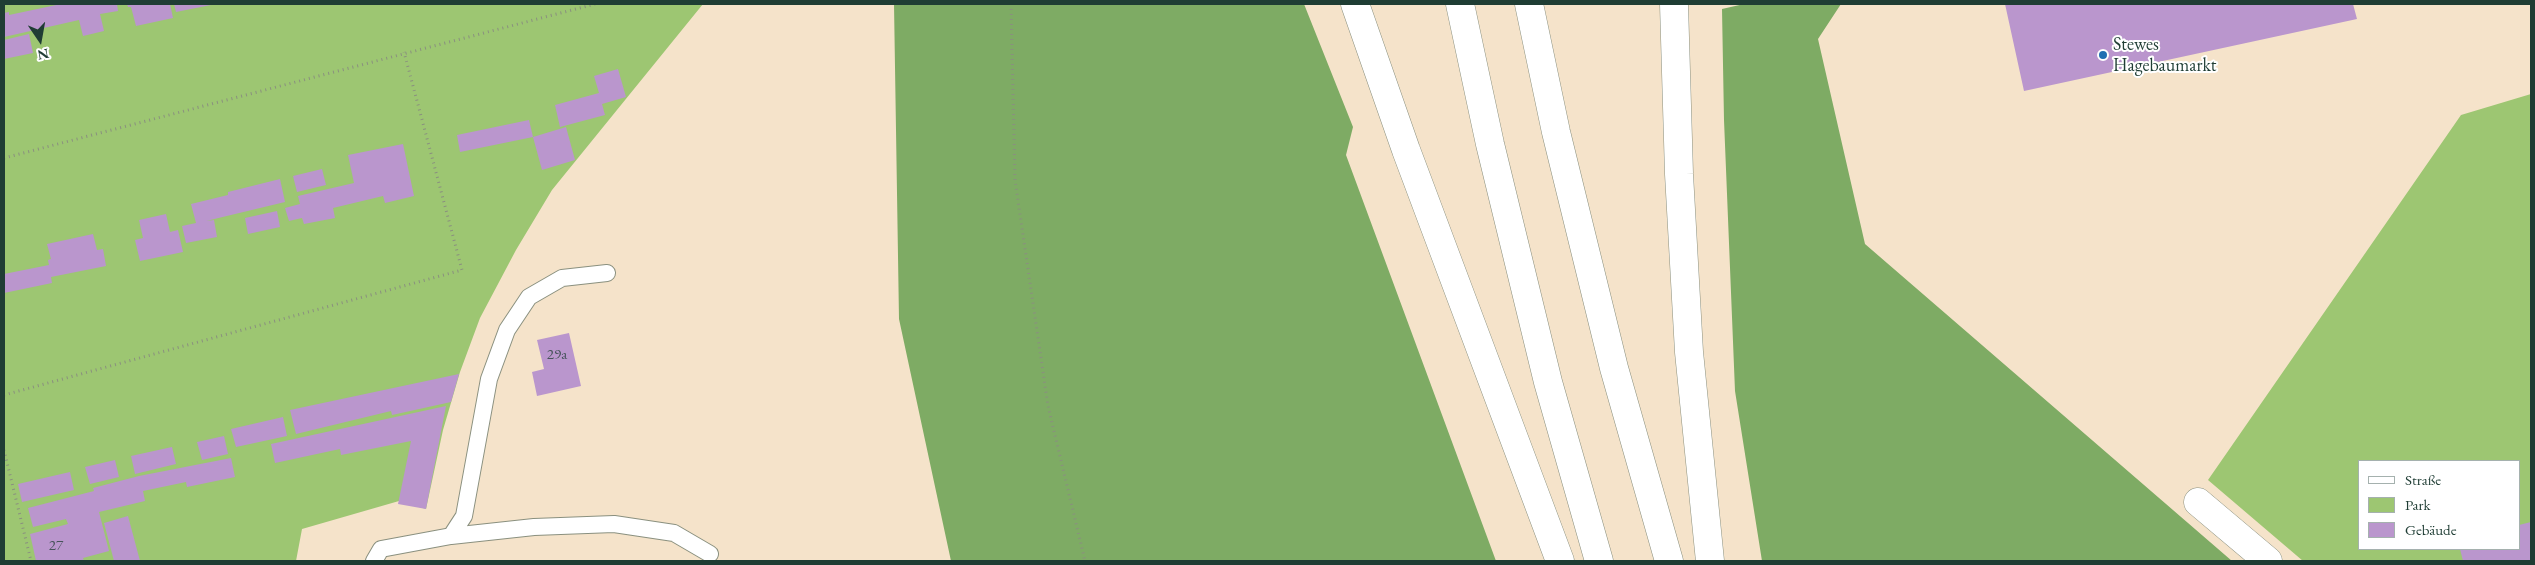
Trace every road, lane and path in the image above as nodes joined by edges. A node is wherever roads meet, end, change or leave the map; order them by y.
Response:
1 (595, 4) edge
2 (1011, 4) edge
3 (1355, 4) edge
4 (1460, 4) edge
5 (1529, 4) edge
6 (1674, 4) edge
7 (404, 52) junction
8 (4, 158) edge
9 (607, 273) dead end
10 (4, 395) edge
11 (4, 450) edge
12 (2198, 502) dead end
13 (451, 536) junction
14 (710, 554) dead end
15 (30, 561) edge
16 (374, 561) edge
17 (1085, 561) edge
18 (1560, 561) edge
19 (1599, 561) edge
20 (1669, 561) edge
21 (1710, 561) edge
22 (2268, 561) edge

1 - 7 path
2 - 17 path
3 - 18 main road
4 - 19 main road
5 - 20 main road
6 - 21 main road
7 - 8 path
7 - 10 path
9 - 13 lane
11 - 15 path
12 - 22 main road
13 - 14 lane
13 - 16 lane

